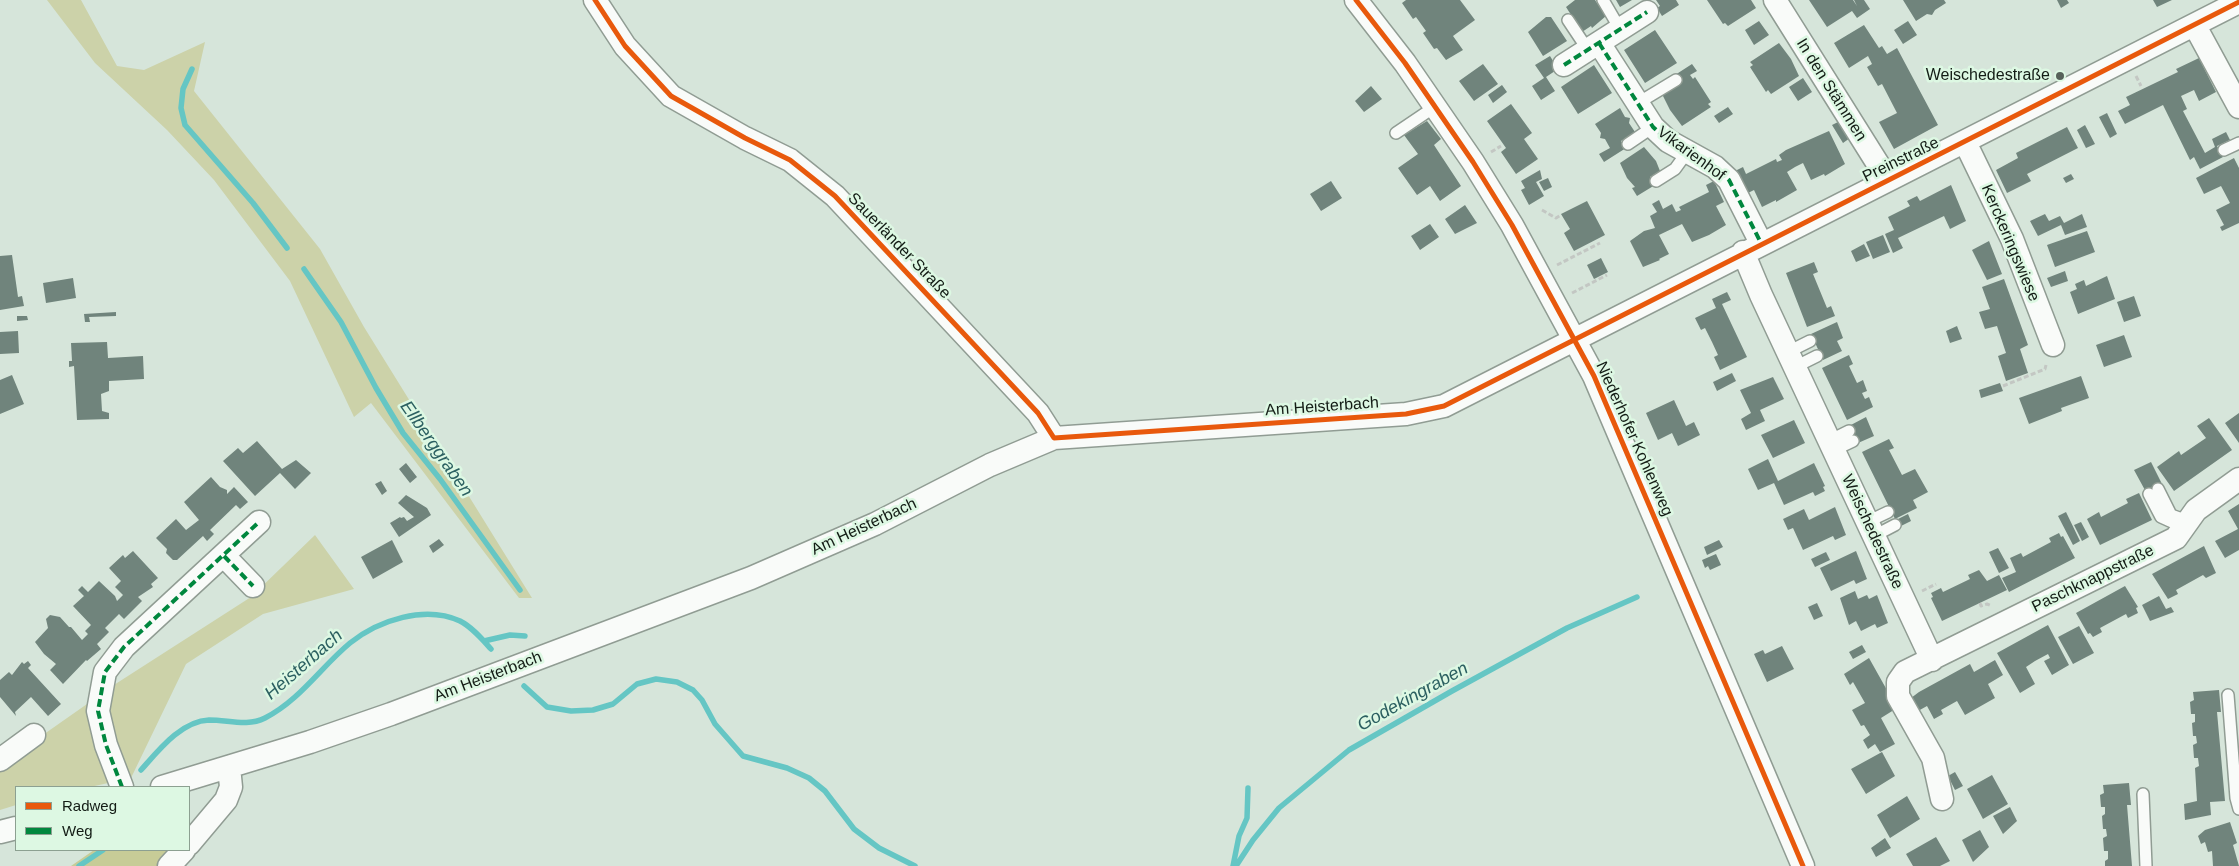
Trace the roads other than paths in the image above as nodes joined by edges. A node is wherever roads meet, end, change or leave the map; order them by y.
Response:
1 (595, 0) edge
2 (1356, 0) edge
3 (1603, 0) edge
4 (1775, 0) edge
5 (2239, 2) edge
6 (1647, 12) dead end
7 (1568, 20) dead end
8 (2195, 26) junction
9 (1620, 29) junction
10 (1593, 46) junction
11 (1564, 65) dead end
12 (1676, 80) dead end
13 (1638, 103) junction
14 (1436, 106) junction
15 (2239, 107) edge
16 (1653, 126) junction
17 (1396, 133) dead end
18 (1965, 142) junction
19 (2239, 142) edge
20 (1628, 144) dead end
21 (2224, 150) dead end
22 (1688, 151) junction
23 (1888, 180) junction
24 (1656, 181) dead end
25 (1752, 247) junction
26 (1575, 339) junction
27 (1810, 341) dead end
28 (2052, 345) road end
29 (1817, 356) dead end
30 (1791, 359) junction
31 (1054, 438) junction
32 (2239, 479) edge
33 (2153, 492) dead end
34 (1888, 512) dead end
35 (259, 522) dead end
36 (2185, 524) junction
37 (1895, 525) dead end
38 (1871, 529) junction
39 (224, 556) junction
40 (253, 586) dead end
41 (1932, 660) junction
42 (2228, 695) dead end
43 (34, 735) dead end
44 (0, 760) edge
45 (229, 767) junction
46 (122, 786) edge
47 (165, 786) edge
48 (2143, 794) dead end
49 (1942, 799) dead end
50 (2239, 809) edge
51 (15, 828) edge
52 (0, 832) edge
53 (190, 843) edge
54 (183, 851) edge
55 (169, 866) edge
56 (1804, 866) edge
57 (2146, 866) edge

1 - 31 street, Sauerländer Straße
2 - 14 street, Niederhofer Kohlenweg
3 - 9 lane
4 - 23 street, In den Stämmen
5 - 8 street, Preinstraße
6 - 9 street
7 - 10 lane
8 - 15 street
8 - 18 street, Preinstraße
9 - 10 street
10 - 11 street
10 - 13 street, Vikarienhof
12 - 13 lane
13 - 16 street, Vikarienhof
14 - 17 lane
14 - 26 street, Niederhofer Kohlenweg
16 - 20 lane
16 - 22 street, Vikarienhof
18 - 23 street, Preinstraße
18 - 28 street, Kerckeringswiese
19 - 21 lane
22 - 24 lane
22 - 25 street, Vikarienhof
23 - 25 street, Preinstraße
25 - 26 street, Preinstraße
25 - 30 street, Weischedestraße
26 - 31 street, Am Heisterbach
26 - 56 street, Niederhofer Kohlenweg
27 - 30 lane
29 - 30 lane
30 - 38 street, Weischedestraße
31 - 45 street, Am Heisterbach
32 - 36 street, Paschknappstraße
33 - 36 lane
34 - 38 lane
35 - 39 street
36 - 41 street, Paschknappstraße
37 - 38 lane
38 - 41 street, Weischedestraße
39 - 40 street
39 - 46 street
41 - 49 street
42 - 50 lane
43 - 44 street
45 - 47 street, Am Heisterbach
45 - 53 street
48 - 57 lane
51 - 52 street
54 - 55 street

